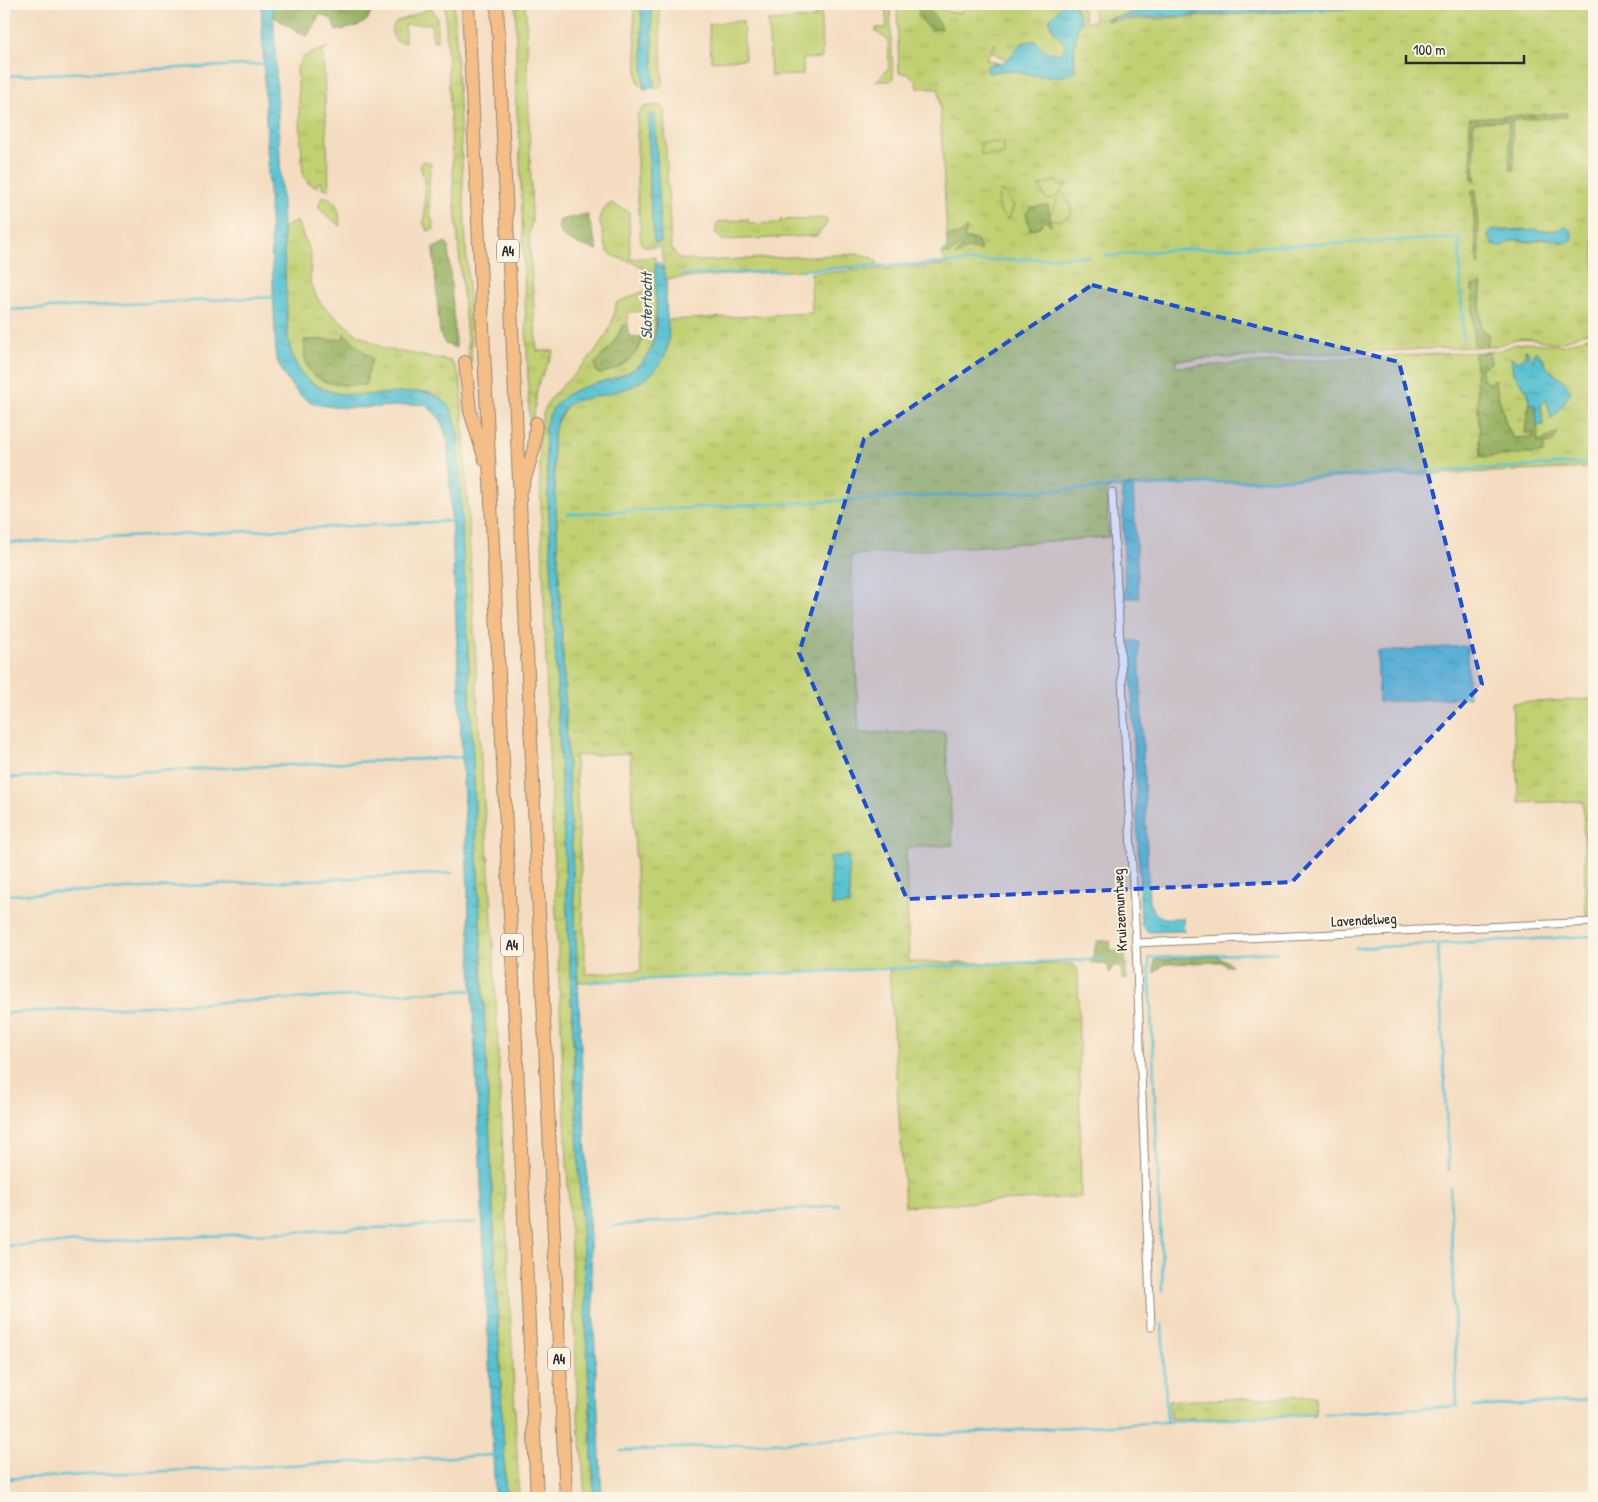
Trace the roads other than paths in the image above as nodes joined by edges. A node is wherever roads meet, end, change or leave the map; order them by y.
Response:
1 (468, 4) edge
2 (497, 4) edge
3 (465, 362) dead end
4 (536, 423) dead end
5 (490, 478) junction
6 (1112, 492) dead end
7 (519, 498) junction
8 (1594, 922) edge
9 (1136, 943) junction
10 (1152, 1327) dead end
11 (537, 1498) edge
12 (566, 1498) edge

1 - 5 highway, A4
2 - 7 highway, A4
3 - 5 highway, A4
4 - 7 highway, A4
5 - 11 highway, A4
6 - 9 street, Kruizemuntweg
7 - 12 highway, A4
8 - 9 street, Lavendelweg
9 - 10 street, Kruizemuntweg

